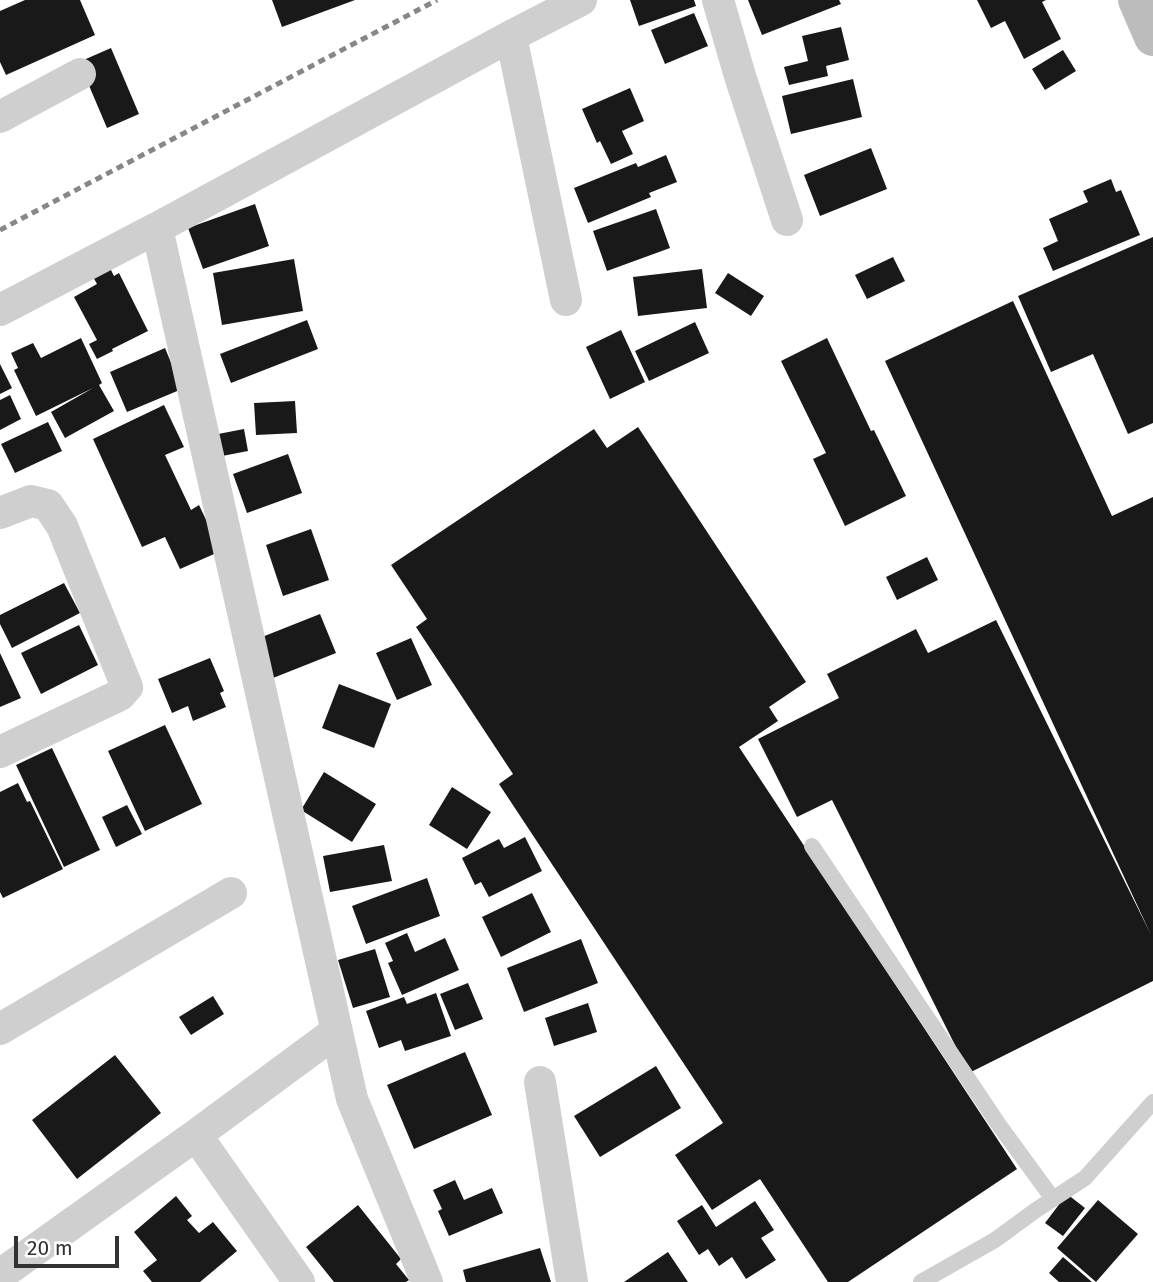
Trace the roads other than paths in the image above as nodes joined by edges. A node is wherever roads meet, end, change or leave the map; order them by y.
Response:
1 (581, 0) edge
2 (718, 0) edge
3 (1137, 0) edge
4 (511, 36) junction
5 (1153, 37) edge
6 (80, 74) dead end
7 (0, 117) edge
8 (787, 220) dead end
9 (157, 228) junction
10 (566, 300) dead end
11 (0, 310) edge
12 (0, 513) edge
13 (0, 752) edge
14 (812, 846) dead end
15 (231, 893) dead end
16 (0, 1029) edge
17 (337, 1031) junction
18 (540, 1082) dead end
19 (1153, 1102) edge
20 (196, 1135) junction
21 (1052, 1199) junction
22 (0, 1275) edge
23 (299, 1282) edge
24 (427, 1282) edge
25 (572, 1282) edge
26 (920, 1282) edge

1 - 4 street
2 - 8 street
3 - 5 street
4 - 9 street
4 - 10 street
6 - 7 street
9 - 11 street
9 - 17 street
12 - 13 street
14 - 21 lane
15 - 16 street
17 - 20 street
17 - 24 street
18 - 25 street
19 - 21 lane
20 - 22 street
20 - 23 street
21 - 26 lane

